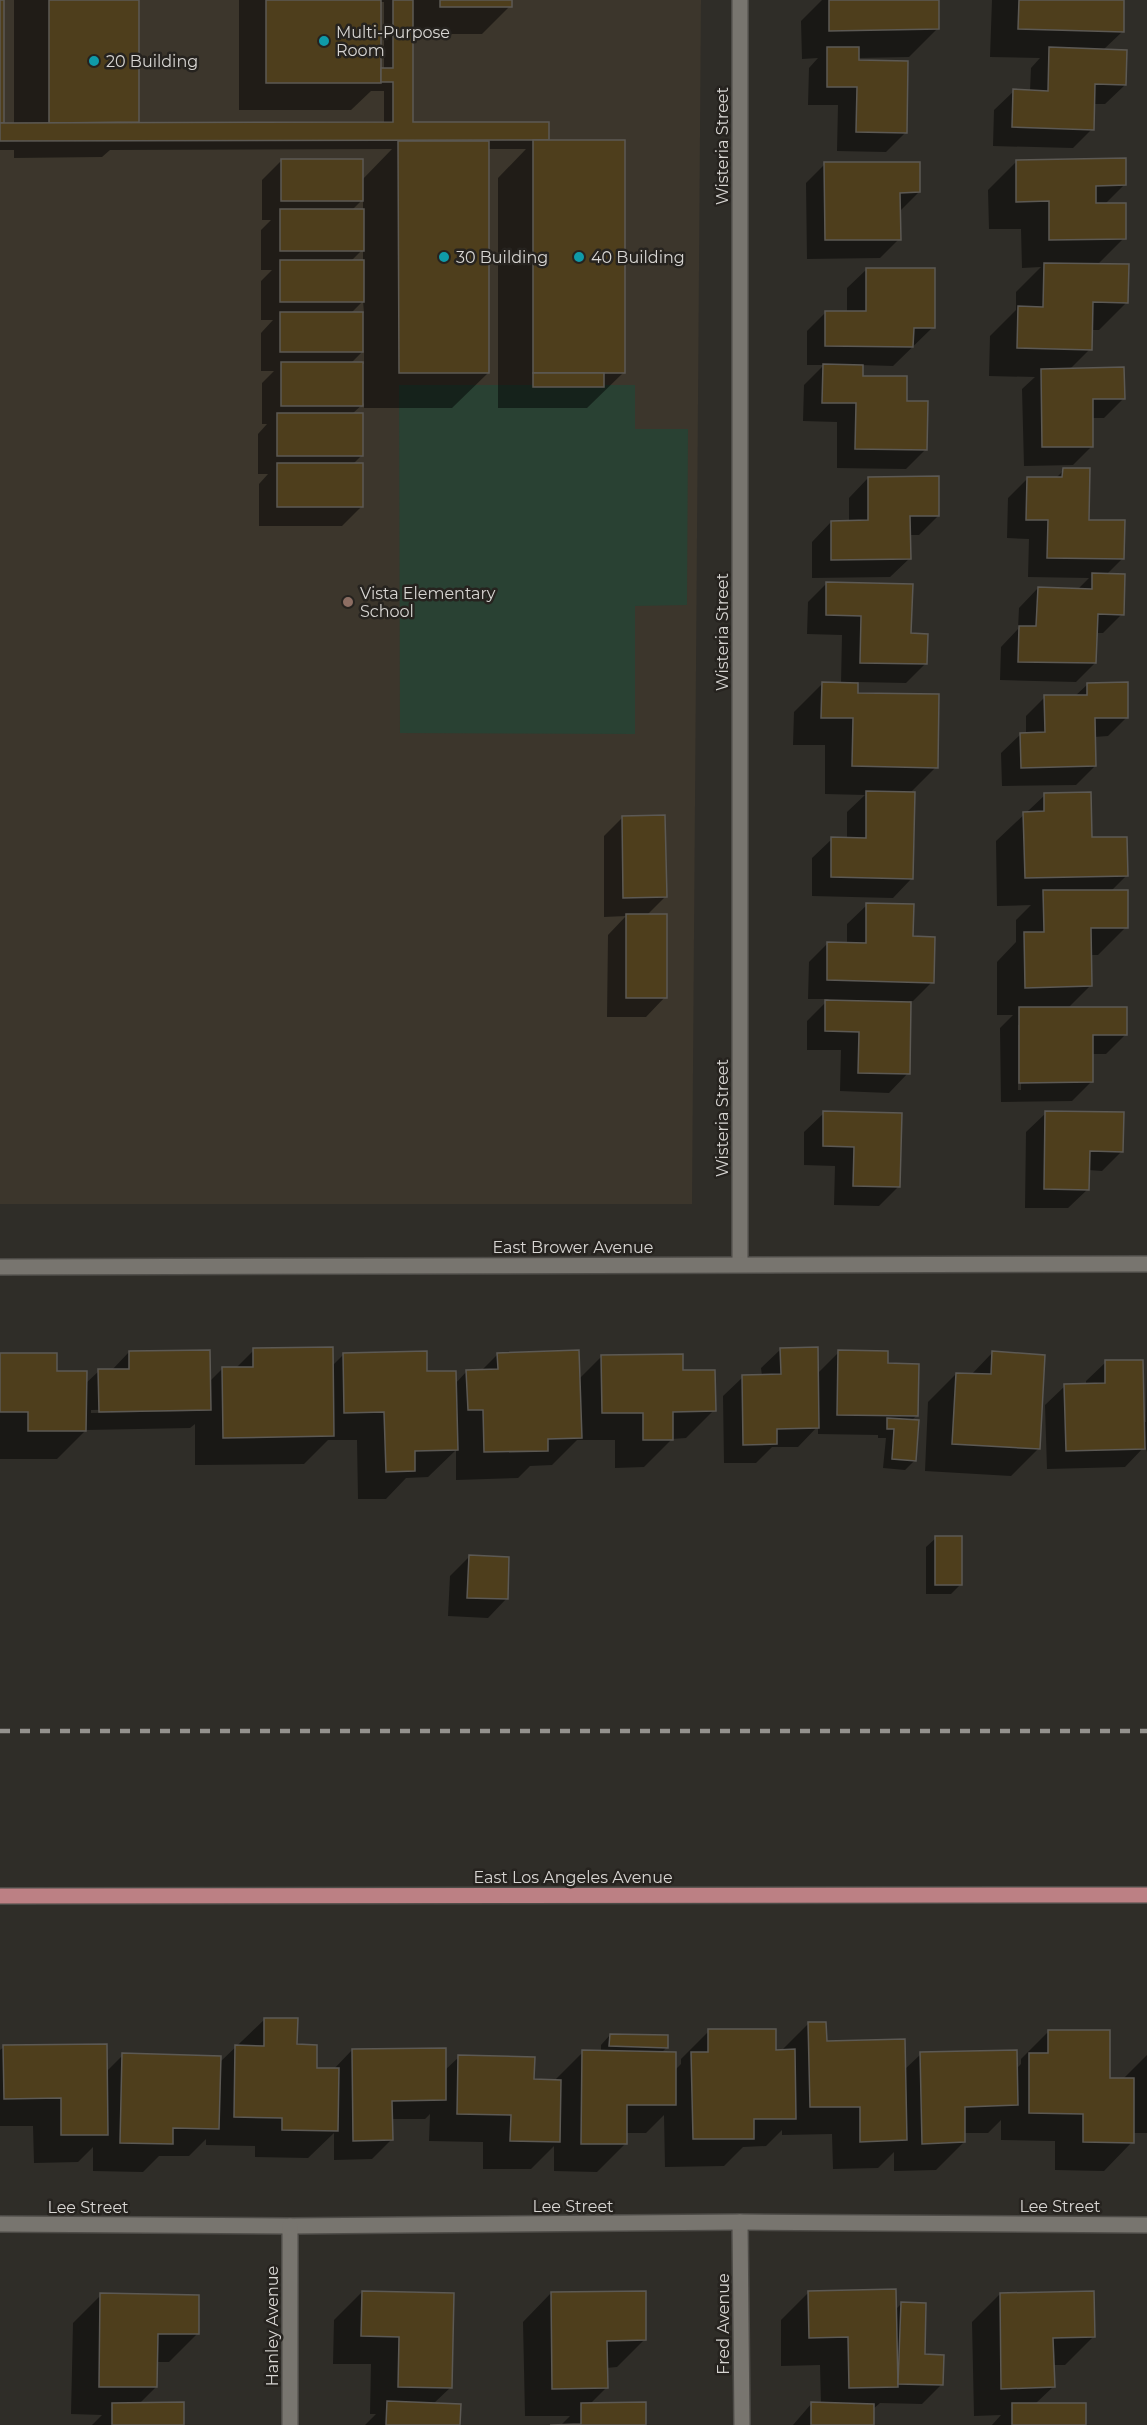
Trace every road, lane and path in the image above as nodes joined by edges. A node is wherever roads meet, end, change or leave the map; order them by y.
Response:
1 (740, 0) edge
2 (740, 1264) junction
3 (1147, 1264) edge
4 (0, 1267) edge
5 (1147, 1895) edge
6 (0, 1896) edge
7 (740, 2222) junction
8 (0, 2224) edge
9 (1147, 2225) edge
10 (290, 2226) junction
11 (290, 2425) edge
12 (742, 2425) edge

1 - 2 street, Wisteria Street
2 - 3 street, East Brower Avenue
2 - 4 street, East Brower Avenue
5 - 6 main road, East Los Angeles Avenue
7 - 9 street, Lee Street
7 - 10 street, Lee Street
7 - 12 street, Fred Avenue
8 - 10 street, Lee Street
10 - 11 street, Hanley Avenue

